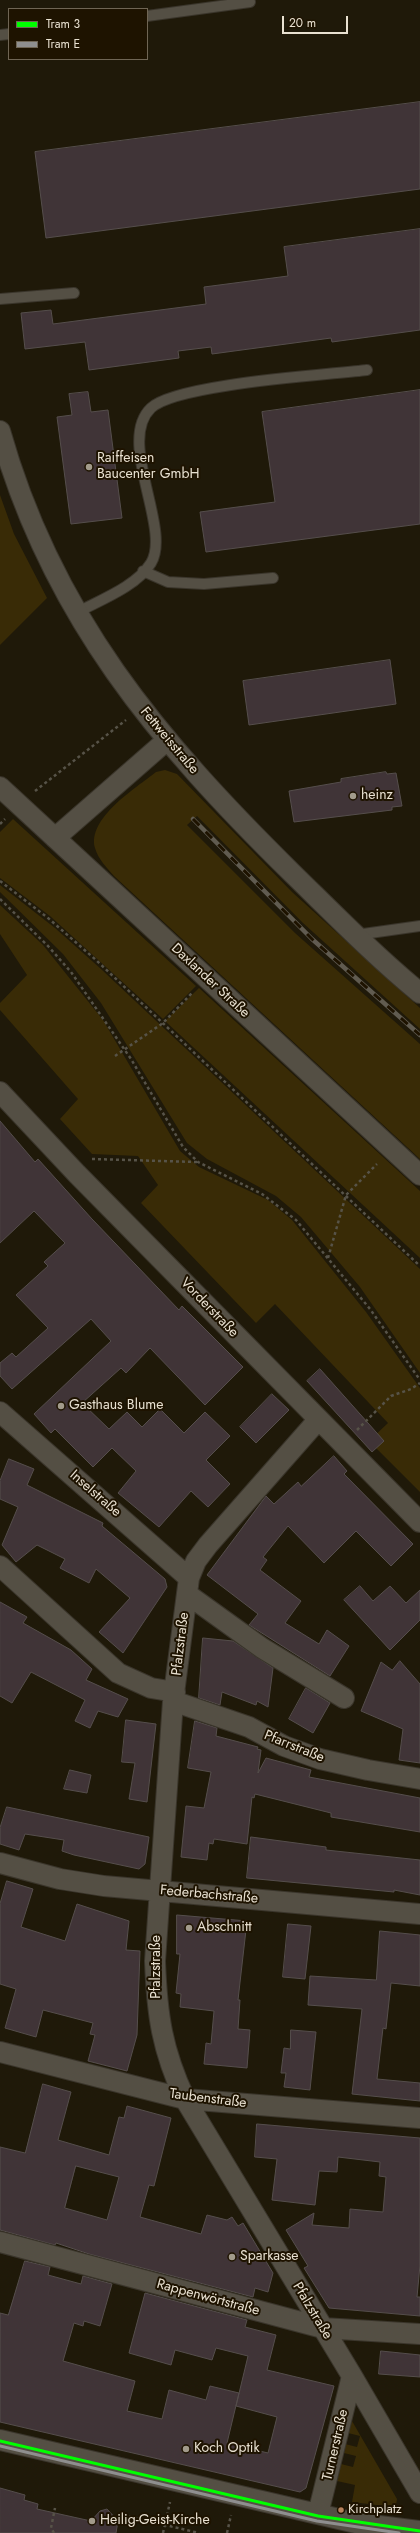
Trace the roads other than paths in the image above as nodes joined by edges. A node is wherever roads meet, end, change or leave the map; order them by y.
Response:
1 (250, 2) dead end
2 (148, 16) edge
3 (74, 293) dead end
4 (0, 300) edge
5 (367, 370) dead end
6 (0, 431) edge
7 (144, 571) junction
8 (273, 578) dead end
9 (76, 613) junction
10 (166, 740) junction
11 (0, 787) edge
12 (55, 838) junction
13 (420, 926) edge
14 (356, 935) junction
15 (420, 993) edge
16 (0, 1092) edge
17 (420, 1175) edge
18 (0, 1412) edge
19 (318, 1420) junction
20 (420, 1522) edge
21 (0, 1566) edge
22 (188, 1586) junction
23 (174, 1696) junction
24 (344, 1698) dead end
25 (420, 1779) edge
26 (0, 1863) edge
27 (160, 1890) junction
28 (420, 1914) edge
29 (0, 2052) edge
30 (185, 2100) junction
31 (420, 2118) edge
32 (0, 2242) edge
33 (323, 2328) junction
34 (420, 2334) edge
35 (352, 2376) junction
36 (0, 2440) edge
37 (420, 2493) edge
38 (318, 2514) junction
39 (420, 2531) edge

1 - 2 lane
3 - 4 lane
5 - 7 lane
6 - 9 street, Fettweisstraße
7 - 8 lane
7 - 9 lane
9 - 10 street, Fettweisstraße
10 - 12 street
10 - 14 street, Fettweisstraße
11 - 12 street, Daxlander Straße
12 - 17 street, Daxlander Straße
13 - 14 lane
14 - 15 street, Fettweisstraße
16 - 19 street, Vorderstraße
18 - 22 street, Inselstraße
19 - 20 street, Vorderstraße
19 - 22 street, Pfalzstraße
21 - 23 street, Pfarrstraße
22 - 23 street, Pfalzstraße
22 - 24 street, Inselstraße
23 - 25 street, Pfarrstraße
23 - 27 street, Pfalzstraße
26 - 27 street, Federbachstraße
27 - 28 street, Federbachstraße
27 - 30 street, Pfalzstraße
29 - 30 street, Taubenstraße
30 - 31 street, Taubenstraße
30 - 33 street, Pfalzstraße
32 - 33 street, Rappenwörtstraße
33 - 34 street, Rappenwörtstraße
33 - 35 street, Pfalzstraße
35 - 37 street, Pfalzstraße
35 - 38 street, Turnerstraße
36 - 38 street
38 - 39 street

